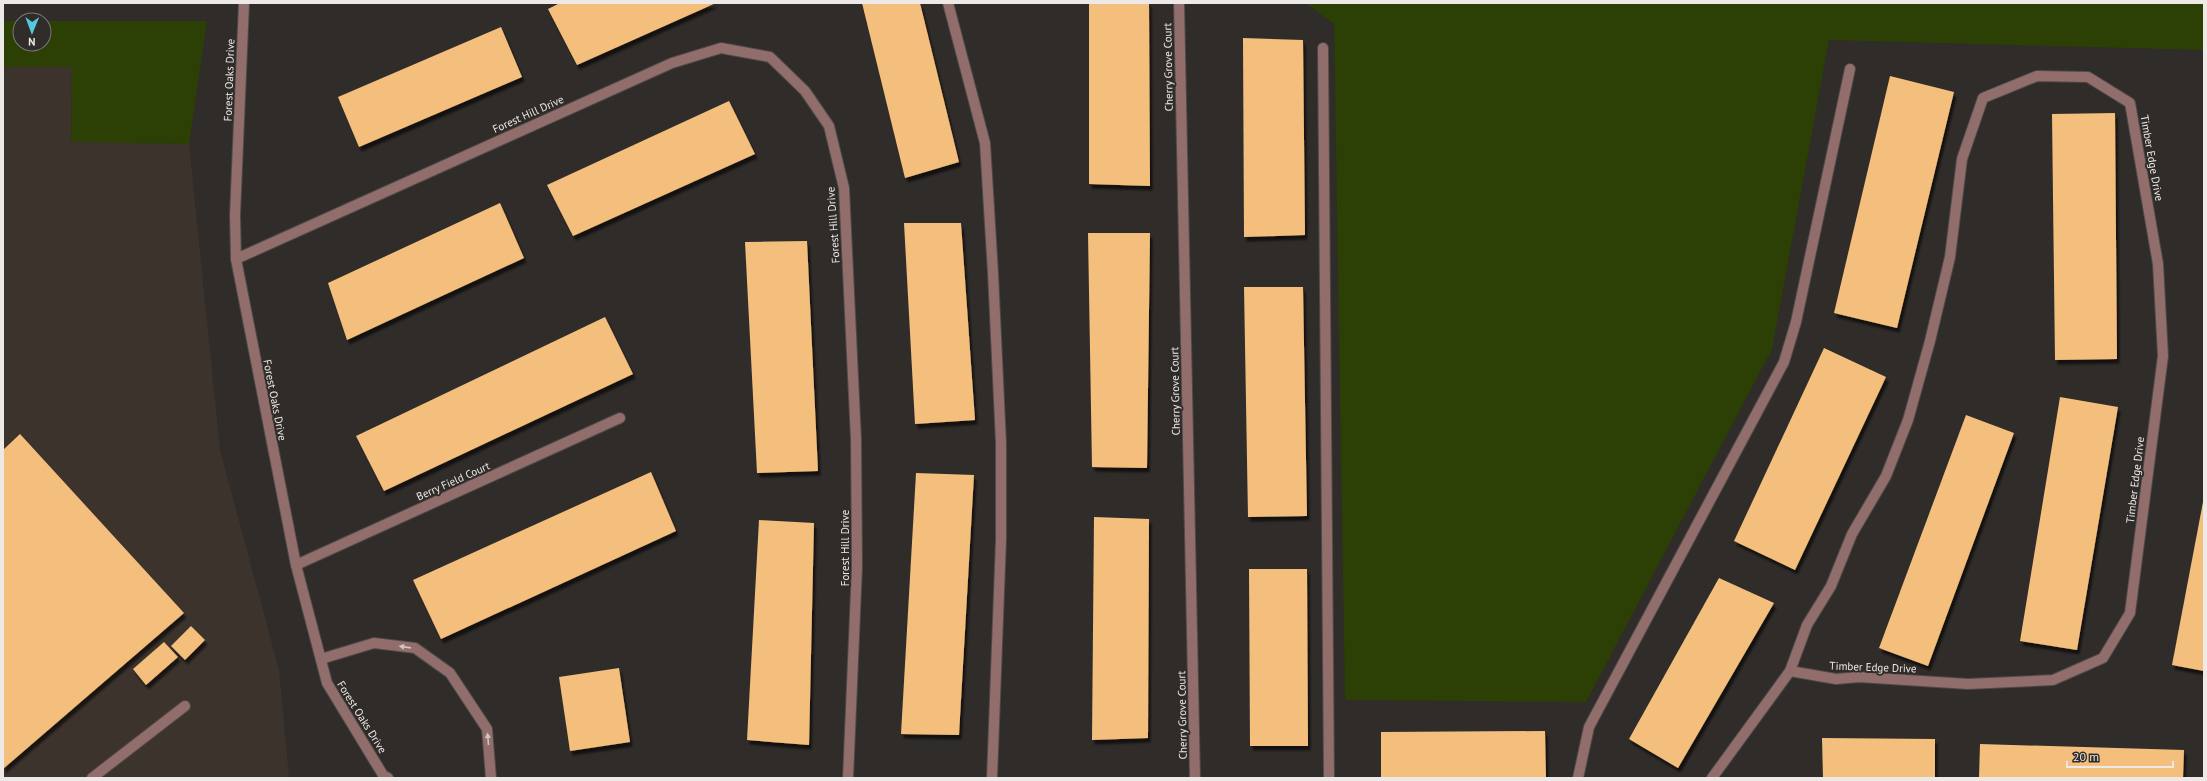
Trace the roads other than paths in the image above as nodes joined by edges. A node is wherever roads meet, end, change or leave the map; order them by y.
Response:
1 (244, 3) edge
2 (948, 3) edge
3 (1179, 3) edge
4 (1323, 48) dead end
5 (1850, 69) dead end
6 (236, 259) junction
7 (620, 418) dead end
8 (296, 565) junction
9 (321, 659) junction
10 (1790, 671) junction
11 (185, 706) dead end
12 (92, 778) edge
13 (388, 778) edge
14 (491, 778) edge
15 (848, 778) edge
16 (992, 778) edge
17 (1195, 778) edge
18 (1329, 778) edge
19 (1578, 778) edge
20 (1712, 778) edge

1 - 6 street, Forest Oaks Drive
2 - 16 street
3 - 17 street, Cherry Grove Court
4 - 18 street
5 - 19 street
6 - 8 street, Forest Oaks Drive
6 - 15 street, Forest Hill Drive
7 - 8 street, Berry Field Court
8 - 9 street, Forest Oaks Drive
9 - 13 street, Forest Oaks Drive
14 -> 9 street
10 - 10 street, Timber Edge Drive
10 - 20 street, Timber Edge Drive
11 - 12 street

